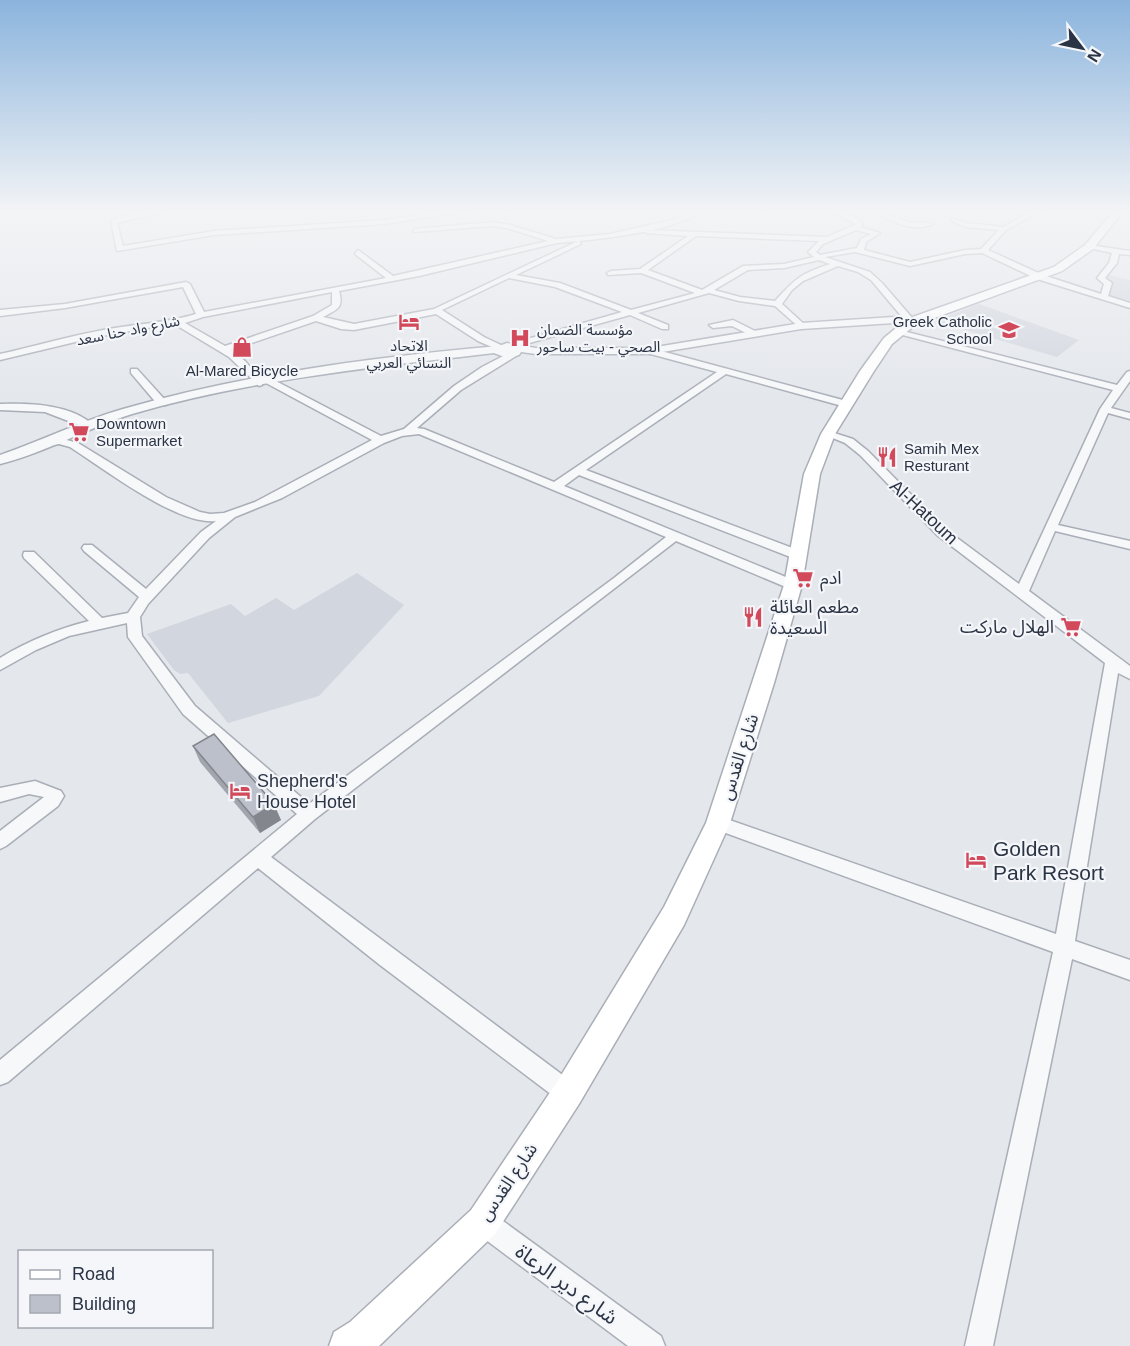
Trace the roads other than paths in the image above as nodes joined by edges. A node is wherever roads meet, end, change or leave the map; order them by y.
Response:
1 (386, 274) edge
2 (416, 274) edge
3 (514, 274) edge
4 (650, 274) edge
5 (736, 274) edge
6 (813, 274) edge
7 (1033, 274) edge
8 (1047, 274) edge
9 (1104, 274) edge
10 (869, 275) edge
11 (509, 276) junction
12 (1040, 277) junction
13 (393, 279) junction
14 (331, 290) junction
15 (705, 292) junction
16 (1104, 297) junction
17 (777, 304) junction
18 (1130, 306) edge
19 (437, 311) junction
20 (633, 312) junction
21 (0, 313) edge
22 (201, 315) junction
23 (316, 318) junction
24 (178, 323) junction
25 (713, 325) dead end
26 (801, 326) junction
27 (905, 326) junction
28 (664, 327) dead end
29 (752, 333) junction
30 (538, 345) junction
31 (226, 349) junction
32 (506, 350) junction
33 (672, 353) junction
34 (0, 357) edge
35 (134, 371) dead end
36 (725, 371) junction
37 (1130, 374) edge
38 (264, 382) junction
39 (1119, 389) junction
40 (162, 403) junction
41 (846, 404) junction
42 (0, 407) edge
43 (1105, 409) junction
44 (1130, 416) edge
45 (88, 425) junction
46 (72, 431) junction
47 (408, 431) junction
48 (828, 435) junction
49 (380, 440) junction
50 (41, 444) junction
51 (74, 445) junction
52 (0, 460) edge
53 (578, 471) junction
54 (556, 486) junction
55 (228, 517) junction
56 (1052, 527) junction
57 (675, 536) junction
58 (1130, 546) edge
59 (88, 548) dead end
60 (29, 555) dead end
61 (798, 555) junction
62 (793, 585) junction
63 (1022, 591) junction
64 (147, 597) junction
65 (133, 617) junction
66 (98, 622) junction
67 (1113, 660) junction
68 (0, 665) edge
69 (1130, 674) edge
70 (0, 795) edge
71 (309, 814) junction
72 (718, 823) junction
73 (0, 841) edge
74 (258, 858) junction
75 (1064, 948) junction
76 (1130, 970) edge
77 (0, 1074) edge
78 (568, 1093) junction
79 (483, 1222) junction
80 (348, 1346) edge
81 (651, 1346) edge
82 (979, 1346) edge

1 - 13 street
2 - 13 street, شارع واد حنا سعد
3 - 11 street
4 - 15 street
5 - 15 street
6 - 17 street
7 - 12 street
8 - 12 main road
9 - 16 street
10 - 27 street
11 - 19 street
11 - 20 street
12 - 16 street
12 - 27 main road
13 - 14 street, شارع واد حنا سعد
14 - 22 street, شارع واد حنا سعد
14 - 23 street
15 - 17 street
15 - 20 street
16 - 18 street
17 - 26 street
19 - 23 street
19 - 32 street
20 - 28 street
20 - 30 street
21 - 22 street
22 - 24 street, شارع واد حنا سعد
23 - 31 street
24 - 31 street
24 - 34 street, شارع واد حنا سعد
25 - 29 street
26 - 27 street
26 - 29 street
27 - 39 street
27 - 41 main road, شارع القدس
29 - 33 street
30 - 32 street
30 - 33 street
31 - 38 street
32 - 38 street
32 - 47 street
33 - 36 street
35 - 40 street
36 - 41 street
36 - 53 street
37 - 39 street
38 - 40 street
38 - 49 street
39 - 43 street
40 - 45 street
41 - 48 main road, شارع القدس
42 - 45 street
43 - 44 street
43 - 56 street
45 - 46 street
46 - 50 street
46 - 51 street
47 - 49 street
47 - 54 street
48 - 61 main road, شارع القدس
48 - 63 street, Al-Hatoum
49 - 55 street
50 - 51 street
50 - 52 street
51 - 55 street
53 - 54 street
53 - 61 street
54 - 57 street
55 - 64 street
56 - 58 street
56 - 63 street
57 - 62 street
57 - 71 street
59 - 64 street
60 - 66 street
61 - 62 main road, شارع القدس
62 - 72 main road, شارع القدس
63 - 67 street, Al-Hatoum
64 - 65 street
65 - 66 street
65 - 71 street
66 - 68 street
67 - 69 street, Al-Hatoum
67 - 75 street
70 - 73 street
71 - 74 street
72 - 75 street
72 - 78 main road, شارع القدس
74 - 77 street
74 - 78 street
75 - 76 street
75 - 82 street
78 - 79 main road, شارع القدس
79 - 80 main road, شارع القدس
79 - 81 street, شارع دير الرعاة

